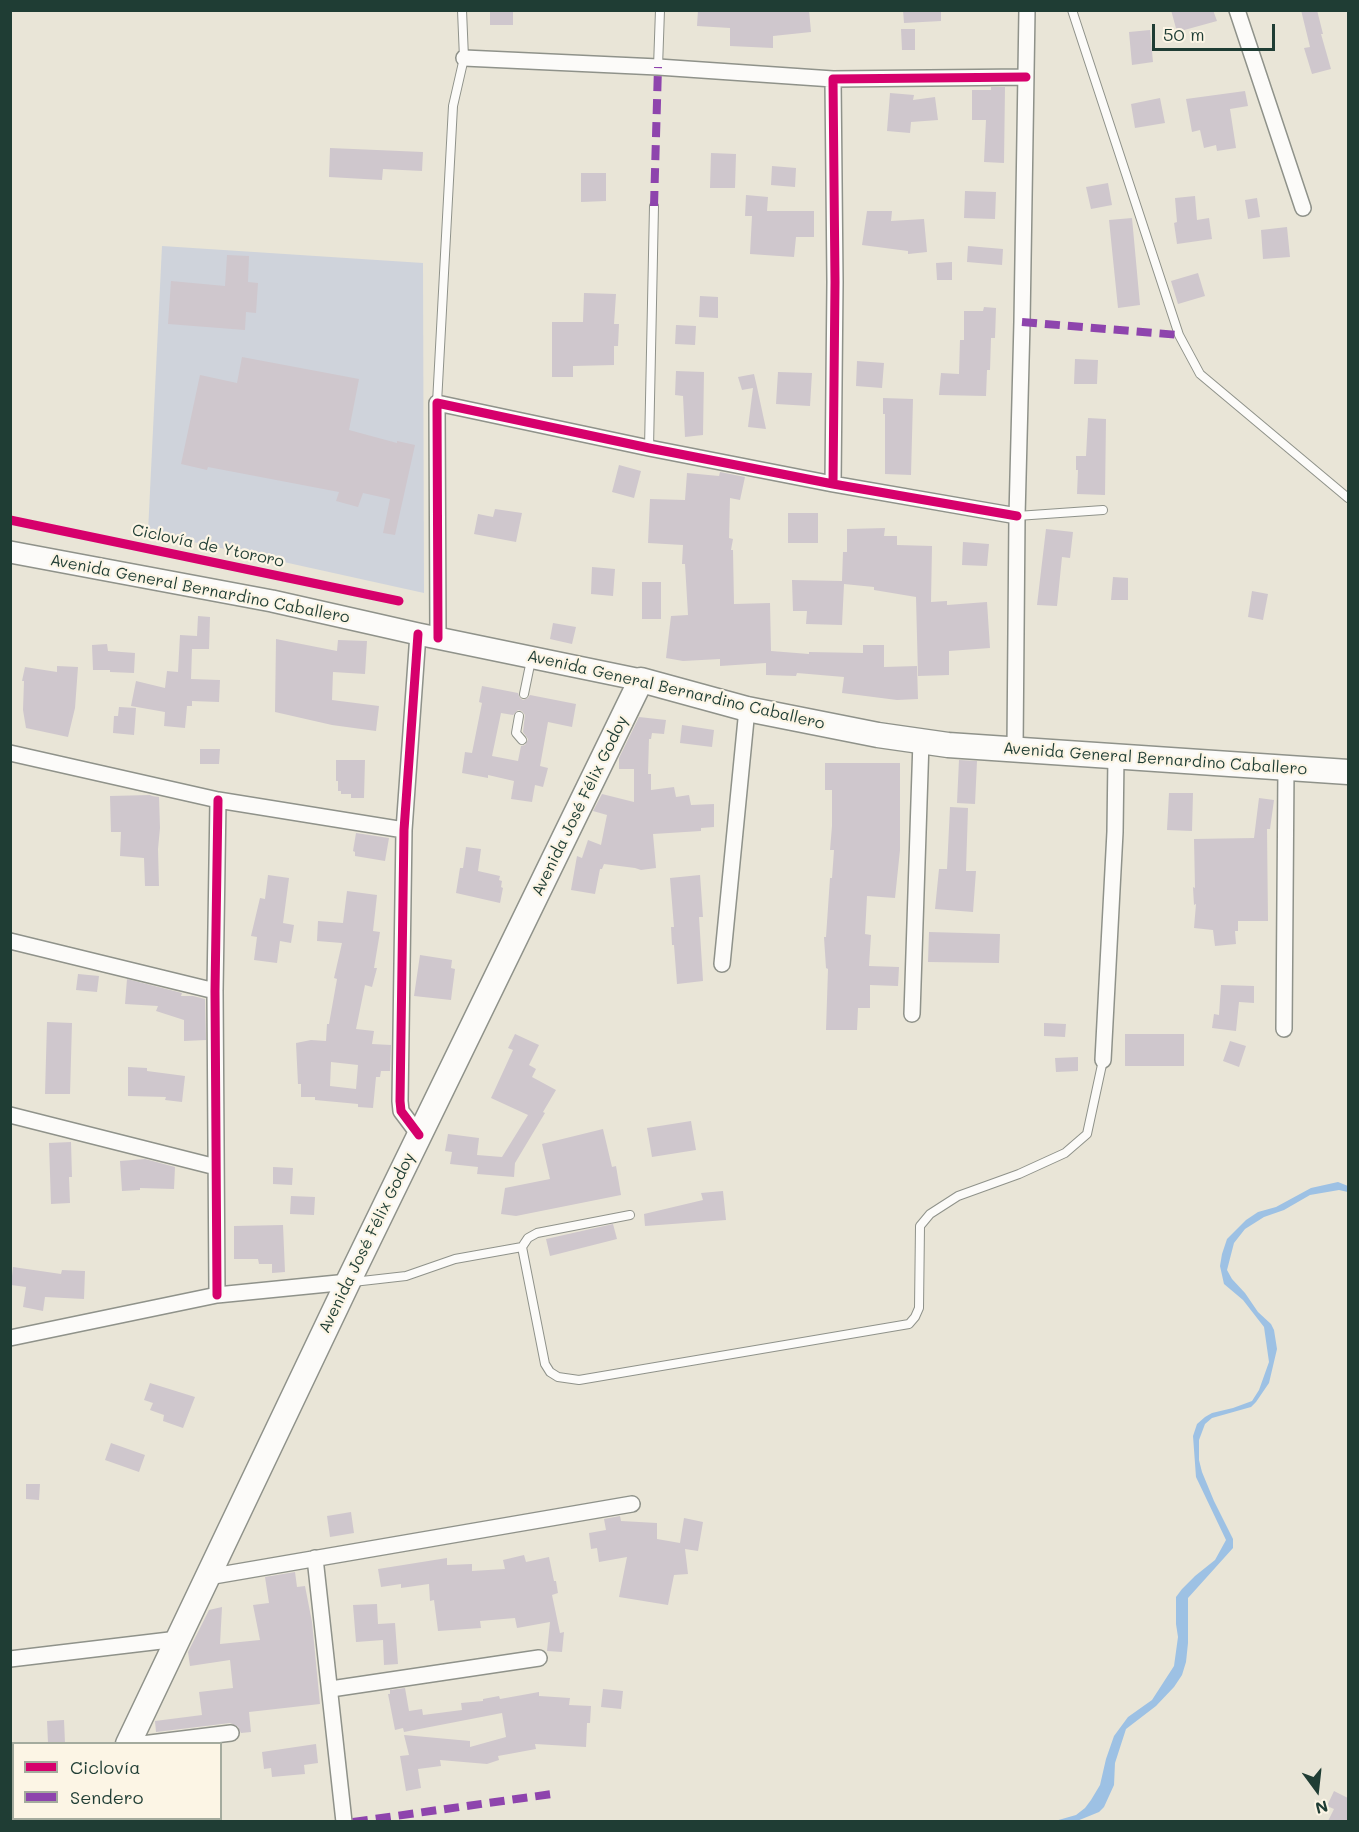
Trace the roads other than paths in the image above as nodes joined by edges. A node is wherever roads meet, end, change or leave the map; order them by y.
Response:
1 (462, 10) edge
2 (660, 10) edge
3 (1027, 10) edge
4 (1072, 10) edge
5 (1238, 10) edge
6 (464, 58) junction
7 (658, 67) junction
8 (1026, 78) junction
9 (833, 80) junction
10 (654, 206) dead end
11 (1303, 208) dead end
12 (437, 403) junction
13 (649, 448) junction
14 (833, 484) junction
15 (1348, 498) edge
16 (1103, 510) dead end
17 (1017, 516) junction
18 (10, 552) edge
19 (428, 636) junction
20 (532, 658) junction
21 (641, 680) junction
22 (524, 694) dead end
23 (747, 708) junction
24 (519, 717) dead end
25 (522, 740) dead end
26 (921, 741) junction
27 (1016, 748) junction
28 (10, 753) edge
29 (1116, 757) junction
30 (1286, 768) junction
31 (1348, 772) edge
32 (218, 800) junction
33 (404, 830) junction
34 (10, 941) edge
35 (722, 964) dead end
36 (215, 991) junction
37 (912, 1014) dead end
38 (1284, 1029) dead end
39 (1103, 1060) joint
40 (10, 1115) edge
41 (419, 1135) junction
42 (216, 1167) junction
43 (630, 1215) dead end
44 (522, 1247) junction
45 (348, 1282) junction
46 (217, 1295) junction
47 (10, 1338) edge
48 (632, 1504) dead end
49 (315, 1558) junction
50 (208, 1577) junction
51 (178, 1639) junction
52 (539, 1658) dead end
53 (10, 1659) edge
54 (330, 1689) junction
55 (231, 1733) dead end
56 (128, 1742) edge
57 (151, 1742) edge
58 (344, 1821) edge

1 - 6 lane
2 - 7 lane
3 - 8 street
4 - 15 lane
5 - 11 street
6 - 7 street
6 - 12 lane
7 - 9 street
8 - 9 street
8 - 17 street
9 - 14 street
10 - 13 lane
12 - 13 street
12 - 19 street
13 - 14 street
14 - 17 street
16 - 17 lane
17 - 27 street
18 - 19 main road, Avenida General Bernardino Caballero
19 - 20 main road, Avenida General Bernardino Caballero
19 - 33 street
20 - 21 main road, Avenida General Bernardino Caballero
20 - 22 lane
21 - 23 main road, Avenida General Bernardino Caballero
21 - 41 main road, Avenida José Félix Godoy
23 - 26 main road, Avenida General Bernardino Caballero
23 - 35 street
24 - 25 lane
26 - 27 main road, Avenida General Bernardino Caballero
26 - 37 street
27 - 29 main road, Avenida General Bernardino Caballero
28 - 32 street
29 - 30 main road, Avenida General Bernardino Caballero
29 - 39 street
30 - 31 main road, Avenida General Bernardino Caballero
30 - 38 street
32 - 33 street
32 - 36 street
33 - 41 street
34 - 36 street
36 - 42 street
39 - 44 lane
40 - 42 street
41 - 45 main road, Avenida José Félix Godoy
42 - 46 street
43 - 44 lane
44 - 45 lane
45 - 46 street
45 - 50 main road, Avenida José Félix Godoy
46 - 47 street
48 - 49 street
49 - 50 street
49 - 54 street
50 - 51 main road, Avenida José Félix Godoy
51 - 53 street
51 - 56 main road, Avenida José Félix Godoy
52 - 54 street
54 - 58 street
55 - 57 street

